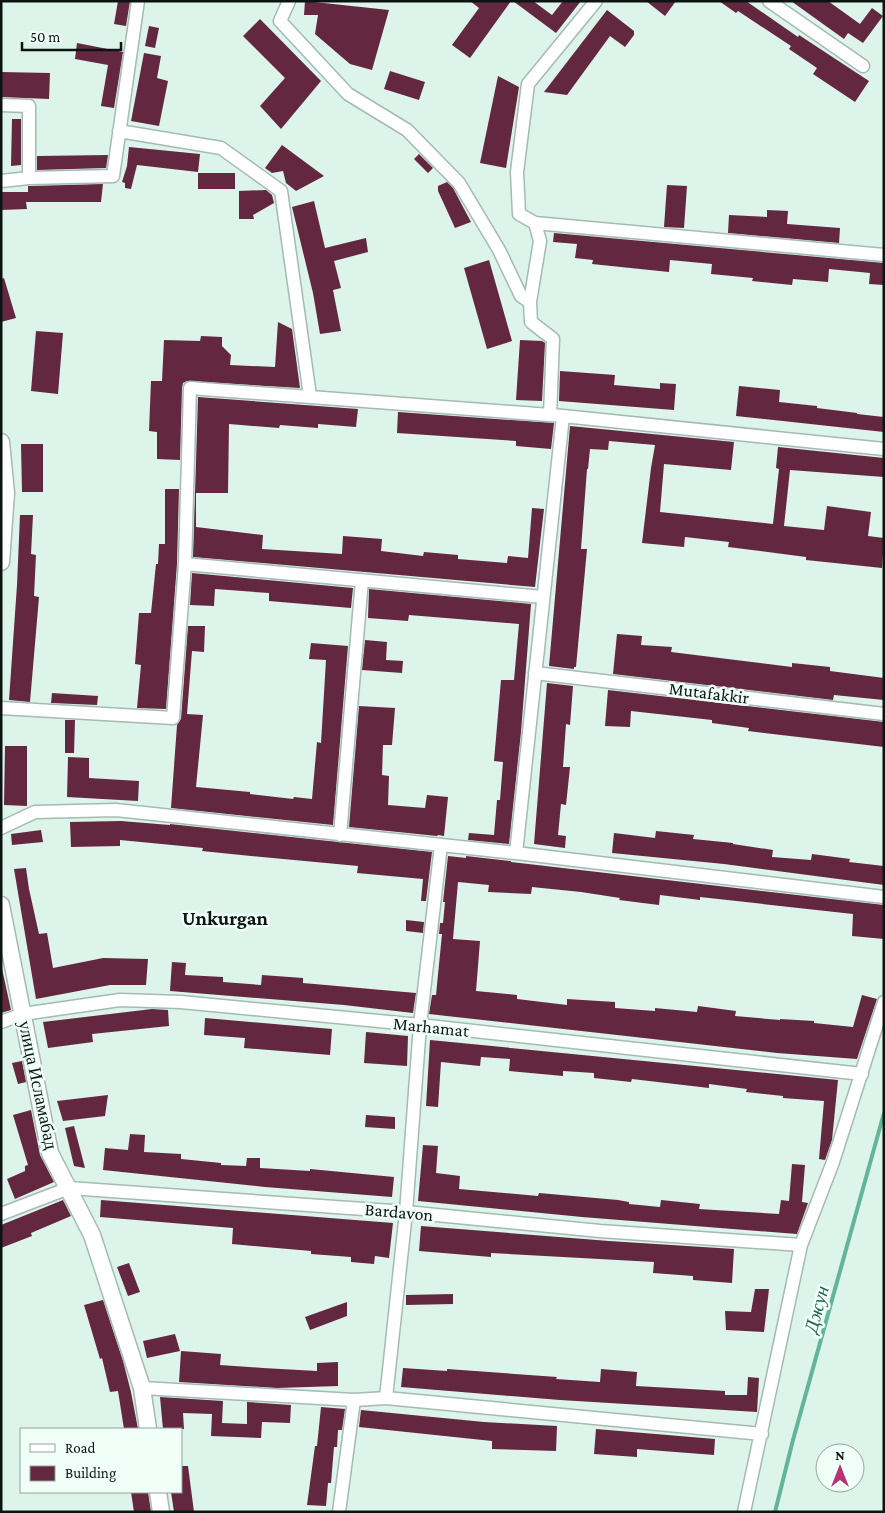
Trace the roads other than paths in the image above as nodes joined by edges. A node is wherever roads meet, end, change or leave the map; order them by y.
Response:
1 (138, 1) edge
2 (289, 1) edge
3 (596, 1) edge
4 (769, 1) edge
5 (863, 66) dead end
6 (1, 106) edge
7 (119, 131) junction
8 (29, 178) junction
9 (1, 181) edge
10 (535, 223) junction
11 (884, 255) edge
12 (530, 302) junction
13 (310, 396) junction
14 (550, 415) junction
15 (563, 416) junction
16 (2, 444) edge
17 (884, 449) edge
18 (1, 562) edge
19 (185, 564) junction
20 (362, 580) junction
21 (544, 597) junction
22 (534, 673) junction
23 (1, 708) edge
24 (884, 714) edge
25 (1, 828) edge
26 (340, 836) junction
27 (441, 845) junction
28 (516, 853) junction
29 (884, 897) edge
30 (1, 905) edge
31 (884, 1002) edge
32 (23, 1014) junction
33 (1, 1022) edge
34 (420, 1025) junction
35 (862, 1074) junction
36 (69, 1188) junction
37 (406, 1212) junction
38 (1, 1214) edge
39 (801, 1245) junction
40 (142, 1388) junction
41 (386, 1398) junction
42 (354, 1400) junction
43 (148, 1428) edge
44 (762, 1434) junction
45 (158, 1493) edge
46 (161, 1512) edge
47 (339, 1512) edge
48 (744, 1512) edge

1 - 7 street
2 - 12 street
3 - 10 street
4 - 5 street
6 - 8 street
7 - 8 street
7 - 13 street
8 - 9 street
10 - 11 street
10 - 12 street
12 - 14 street
13 - 14 street
13 - 19 street
14 - 15 street
15 - 17 street
15 - 21 street
16 - 18 street
19 - 20 street
19 - 23 street
20 - 21 street
20 - 26 street
21 - 22 street
22 - 24 street, Mutafakkir
22 - 28 street
25 - 26 street
26 - 27 street
27 - 28 street
27 - 34 street
28 - 29 street
30 - 32 street, улица Исламабад
31 - 35 street
32 - 33 street, Marhamat
32 - 34 street, Marhamat
32 - 36 street, улица Исламабад
34 - 35 street, Marhamat
34 - 37 street
35 - 39 street
36 - 37 street, Bardavon
36 - 38 street, Bardavon
36 - 40 street, улица Исламабад
37 - 39 street, Bardavon
37 - 41 street
39 - 44 street
40 - 42 street
40 - 43 street, улица Исламабад
41 - 42 street
41 - 44 street
42 - 47 street
44 - 48 street
45 - 46 street

